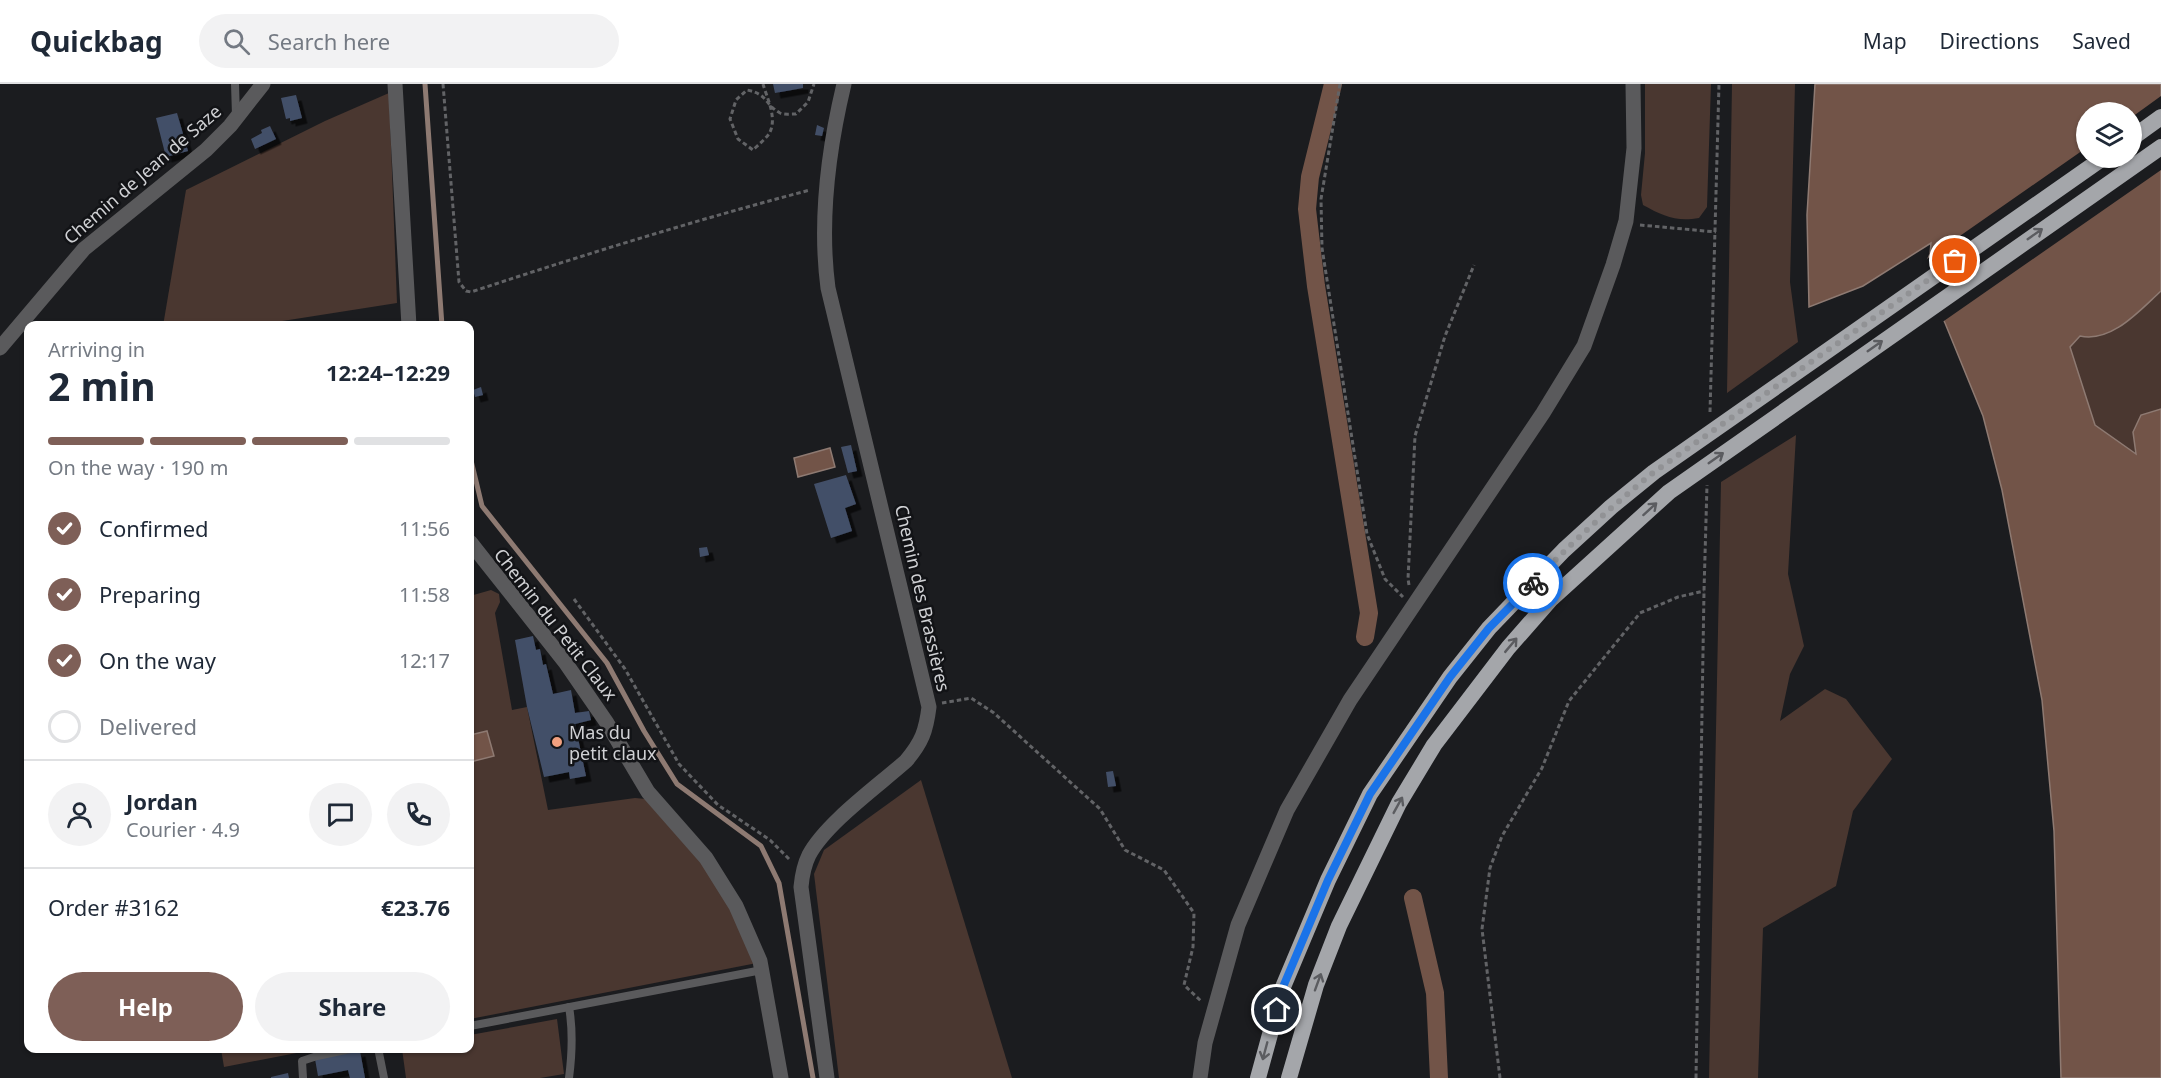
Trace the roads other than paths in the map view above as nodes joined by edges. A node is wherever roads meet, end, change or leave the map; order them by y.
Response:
1 (235, 84) edge
2 (263, 84) edge
3 (396, 84) edge
4 (844, 84) edge
5 (1633, 84) edge
6 (2161, 117) edge
7 (237, 118) junction
8 (2142, 131) edge
9 (2161, 147) edge
10 (2089, 168) edge
11 (409, 321) edge
12 (0, 348) edge
13 (474, 547) edge
14 (762, 970) junction
15 (569, 1007) junction
16 (474, 1025) edge
17 (331, 1053) edge
18 (379, 1053) edge
19 (303, 1078) edge
20 (384, 1078) edge
21 (569, 1078) edge
22 (781, 1078) edge
23 (827, 1078) edge
24 (1200, 1078) edge
25 (1258, 1078) edge
26 (1289, 1078) edge

1 - 7 lane
2 - 7 street, Chemin de Jean de Saze
3 - 11 street
4 - 23 street, Chemin des Brassières
5 - 24 street
6 - 8 highway
7 - 12 street, Chemin de Jean de Saze
26 -> 9 highway
10 -> 25 highway
13 - 14 street, Chemin du Petit Claux
14 - 15 lane
14 - 22 street, Chemin du Petit Claux
15 - 16 lane
15 - 21 lane
17 - 19 lane
18 - 20 lane

